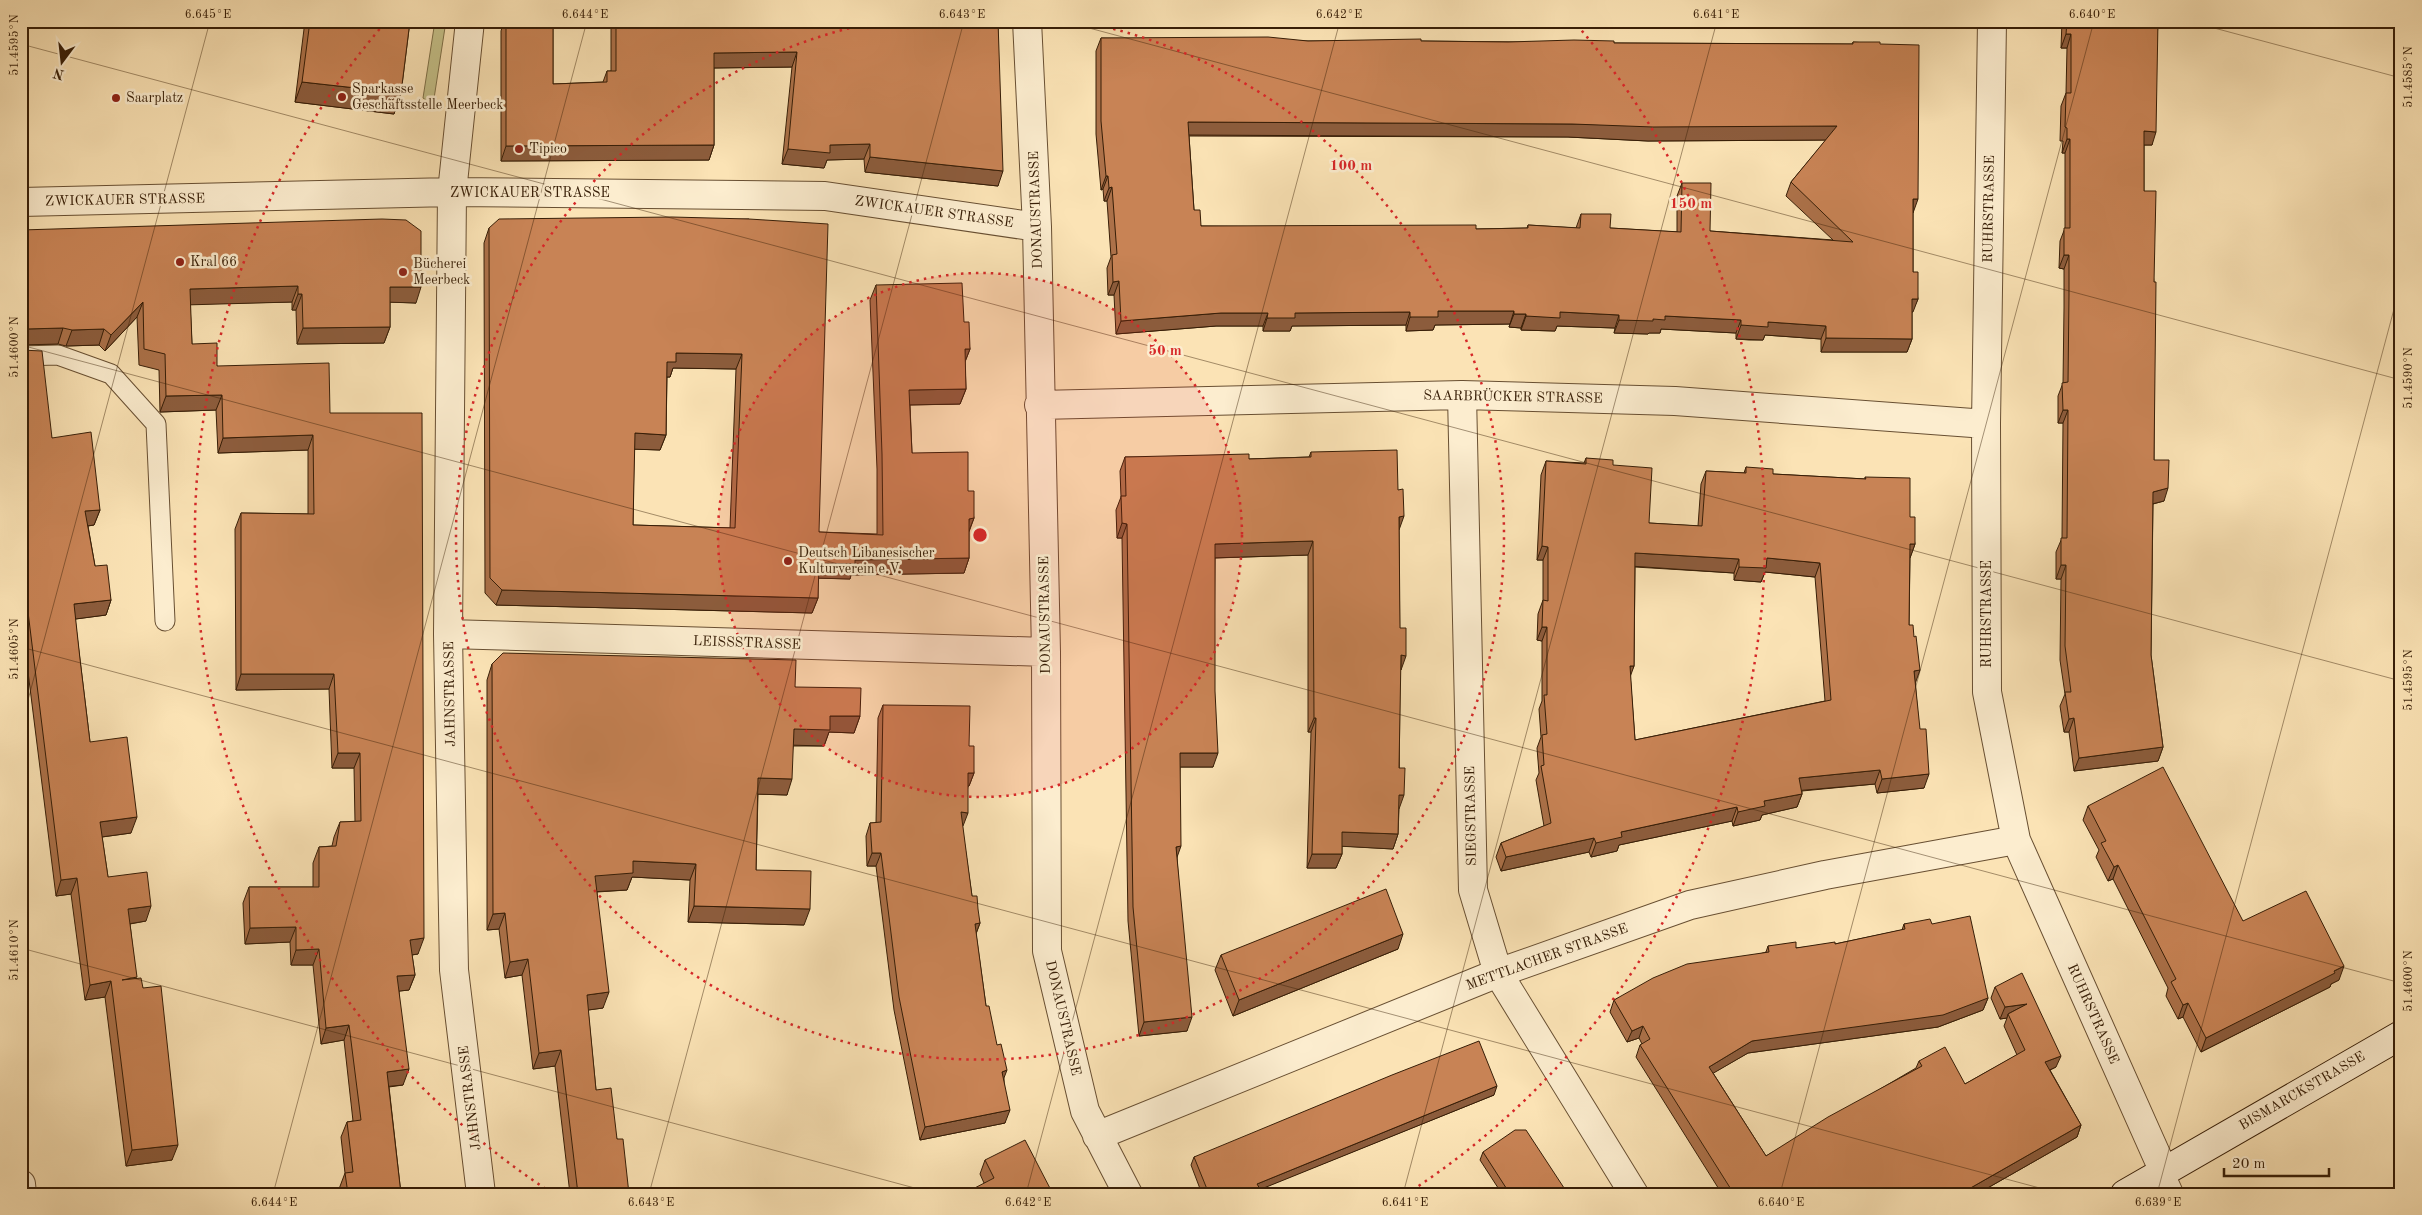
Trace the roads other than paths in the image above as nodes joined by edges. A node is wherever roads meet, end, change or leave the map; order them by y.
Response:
1 (470, 21) edge
2 (1027, 21) edge
3 (1992, 21) edge
4 (452, 192) junction
5 (21, 202) edge
6 (1037, 227) junction
7 (21, 356) edge
8 (1462, 395) junction
9 (1039, 405) junction
10 (1986, 424) junction
11 (166, 621) dead end
12 (448, 634) junction
13 (1046, 652) junction
14 (2016, 840) junction
15 (1498, 973) junction
16 (2401, 1035) edge
17 (1097, 1136) junction
18 (2169, 1183) edge
19 (21, 1184) edge
20 (22, 1194) edge
21 (482, 1194) edge
22 (1128, 1194) edge
23 (1634, 1194) edge
24 (2125, 1194) edge

1 - 4 street, JAHNSTRASSE
2 - 6 street, DONAUSTRASSE
3 - 10 street, RUHRSTRASSE
4 - 5 street, ZWICKAUER STRASSE
4 - 6 street, ZWICKAUER STRASSE
4 - 12 street, JAHNSTRASSE
6 - 9 street, DONAUSTRASSE
7 - 11 lane
8 - 9 street, SAARBRÜCKER STRASSE
8 - 10 street, SAARBRÜCKER STRASSE
8 - 15 street, SIEGSTRASSE
9 - 13 street, DONAUSTRASSE
10 - 14 street, RUHRSTRASSE
12 - 13 street, LEISSSTRASSE
12 - 21 street, JAHNSTRASSE
13 - 17 street, DONAUSTRASSE
14 - 15 street, METTLACHER STRASSE
14 - 18 street, RUHRSTRASSE
15 - 17 street, METTLACHER STRASSE
15 - 23 street, SIEGSTRASSE
16 - 18 street, BISMARCKSTRASSE
17 - 22 street, DONAUSTRASSE
18 - 24 street, BISMARCKSTRASSE
19 - 20 street

